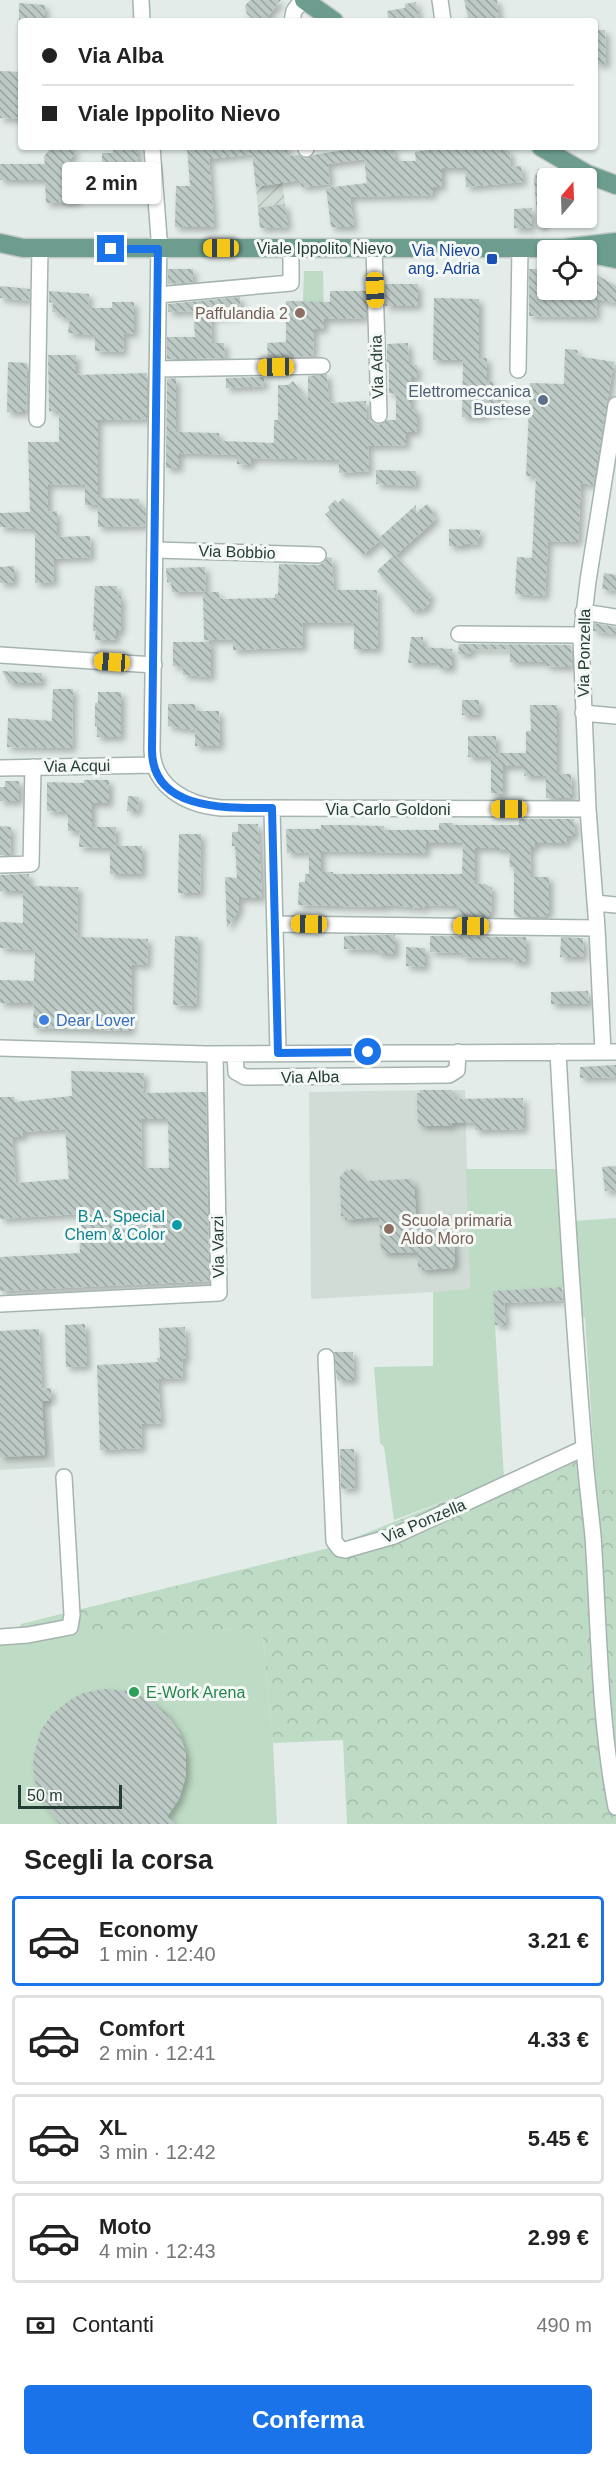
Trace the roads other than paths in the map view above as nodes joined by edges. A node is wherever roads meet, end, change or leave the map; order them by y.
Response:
1 (141, 0) edge
2 (303, 0) edge
3 (440, 0) edge
4 (142, 18) edge
5 (293, 18) edge
6 (330, 18) edge
7 (443, 18) edge
8 (152, 150) edge
9 (546, 150) edge
10 (577, 168) edge
11 (597, 178) edge
12 (597, 182) edge
13 (616, 185) edge
14 (616, 196) edge
15 (616, 242) edge
16 (0, 243) edge
17 (597, 245) edge
18 (31, 248) junction
19 (291, 248) junction
20 (374, 248) junction
21 (520, 248) junction
22 (537, 248) edge
23 (158, 249) junction
24 (0, 254) edge
25 (597, 254) edge
26 (616, 258) edge
27 (158, 295) junction
28 (322, 366) dead end
29 (157, 369) junction
30 (518, 370) dead end
31 (616, 405) edge
32 (379, 415) dead end
33 (37, 419) dead end
34 (156, 550) junction
35 (318, 555) dead end
36 (583, 612) junction
37 (616, 617) edge
38 (459, 634) dead end
39 (581, 635) junction
40 (0, 655) edge
41 (154, 665) junction
42 (583, 713) junction
43 (616, 716) edge
44 (154, 765) junction
45 (33, 767) junction
46 (0, 768) edge
47 (272, 808) junction
48 (588, 809) junction
49 (0, 865) edge
50 (596, 903) junction
51 (616, 905) edge
52 (276, 924) junction
53 (597, 928) junction
54 (0, 1048) edge
55 (458, 1052) junction
56 (558, 1052) junction
57 (609, 1052) edge
58 (278, 1053) junction
59 (215, 1054) junction
60 (235, 1054) junction
61 (0, 1304) edge
62 (326, 1358) dead end
63 (584, 1448) junction
64 (64, 1477) dead end
65 (0, 1637) edge
66 (616, 1807) edge

1 - 4 street
2 - 5 street
2 - 6 main road
3 - 7 street
8 - 23 street
9 - 10 main road
11 - 13 main road
12 - 14 main road
15 - 17 main road, Viale Ippolito Nievo
16 - 18 main road, Viale Ippolito Nievo
18 - 23 main road, Viale Ippolito Nievo
18 - 24 main road, Viale Ippolito Nievo
18 - 33 street
19 - 20 main road, Viale Ippolito Nievo
19 - 23 main road, Viale Ippolito Nievo
19 - 27 street
20 - 21 main road, Viale Ippolito Nievo
20 - 32 street, Via Adria
21 - 22 main road, Viale Ippolito Nievo
21 - 30 street
23 - 27 street
25 - 26 main road
27 - 29 street
28 - 29 street
29 - 34 street
31 - 36 street, Via Ponzella
34 - 35 street, Via Bobbio
34 - 41 street
36 - 37 street
36 - 39 street, Via Ponzella
38 - 39 street
39 - 42 street, Via Ponzella
40 - 41 street
41 - 44 street
42 - 43 street
42 - 48 street, Via Ponzella
44 - 45 street, Via Acqui
44 - 47 street, Via Carlo Goldoni
45 - 46 street, Via Acqui
45 - 49 street
47 - 48 street, Via Carlo Goldoni
47 - 52 street
48 - 50 street, Via Ponzella
50 - 51 street
50 - 53 street, Via Ponzella
52 - 53 street
52 - 58 street
53 - 57 street, Via Ponzella
54 - 59 street, Via Alba
55 - 56 street, Via Alba
55 - 58 street, Via Alba
55 - 60 street, Via Alba
56 - 57 street, Via Alba
56 - 63 street
58 - 60 street, Via Alba
59 - 60 street, Via Alba
59 - 61 street, Via Varzi
62 - 63 street, Via Ponzella
63 - 66 street
64 - 65 street

